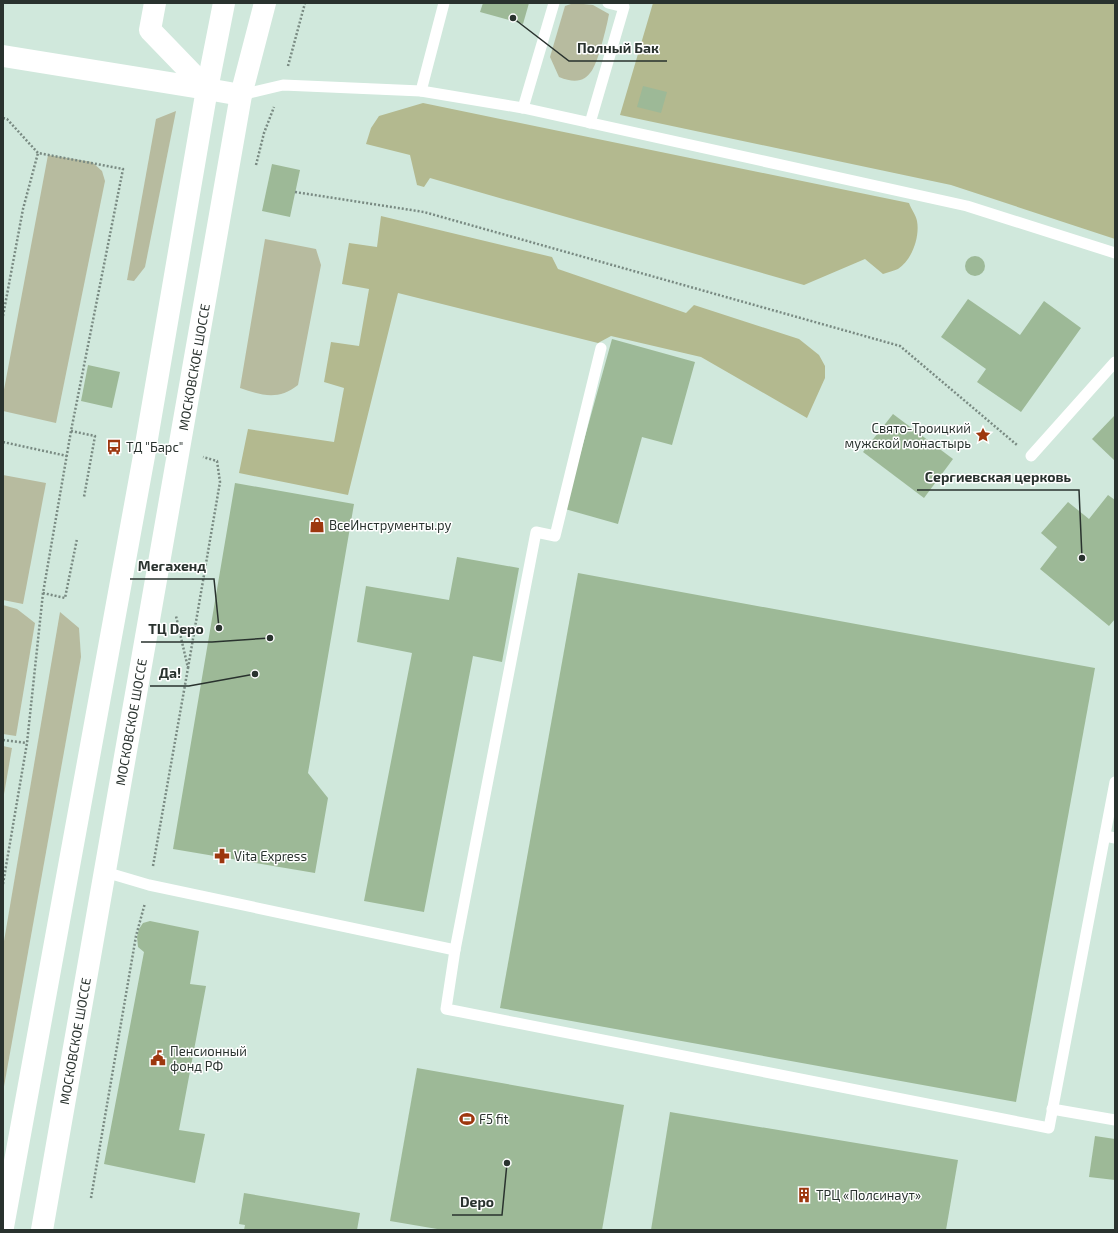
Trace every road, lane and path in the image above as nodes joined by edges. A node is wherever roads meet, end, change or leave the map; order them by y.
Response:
1 (155, 3) edge
2 (224, 3) edge
3 (265, 3) edge
4 (305, 3) edge
5 (444, 3) edge
6 (554, 3) edge
7 (608, 3) edge
8 (3, 56) edge
9 (284, 85) junction
10 (207, 89) junction
11 (421, 91) junction
12 (242, 95) junction
13 (523, 108) junction
14 (3, 118) edge
15 (590, 123) junction
16 (38, 153) junction
17 (254, 172) dead end
18 (295, 192) dead end
19 (1115, 253) edge
20 (3, 316) edge
21 (601, 348) dead end
22 (1115, 362) edge
23 (71, 431) junction
24 (3, 442) edge
25 (67, 456) junction
26 (1031, 456) joint
27 (201, 457) dead end
28 (84, 497) dead end
29 (77, 539) dead end
30 (43, 593) junction
31 (175, 613) dead end
32 (188, 668) junction
33 (3, 740) edge
34 (27, 743) junction
35 (1115, 782) edge
36 (1110, 837) edge
37 (105, 872) junction
38 (3, 884) edge
39 (149, 886) junction
40 (455, 950) junction
41 (1052, 1109) junction
42 (1115, 1120) edge
43 (91, 1198) dead end
44 (3, 1228) edge
45 (42, 1230) edge

1 - 10 main road
2 - 10 main road
3 - 12 main road, МОСКОВСКОЕ ШОССЕ
4 - 9 path
5 - 11 lane
6 - 13 lane
7 - 15 lane
8 - 10 main road
9 - 11 lane
9 - 12 lane
9 - 17 path
10 - 12 main road
10 - 44 main road
11 - 13 lane
12 - 37 main road, МОСКОВСКОЕ ШОССЕ
13 - 15 lane
14 - 16 path
15 - 19 lane
16 - 20 path
16 - 23 path
18 - 26 path
21 - 40 lane
22 - 26 lane
23 - 25 path
23 - 28 path
24 - 25 path
25 - 30 path
27 - 32 path
29 - 30 path
30 - 34 path
31 - 32 path
32 - 39 path
33 - 34 path
34 - 38 path
35 - 36 lane
36 - 41 lane
37 - 39 lane
37 - 45 main road, МОСКОВСКОЕ ШОССЕ
39 - 40 lane
39 - 43 path
40 - 41 lane
41 - 42 lane

